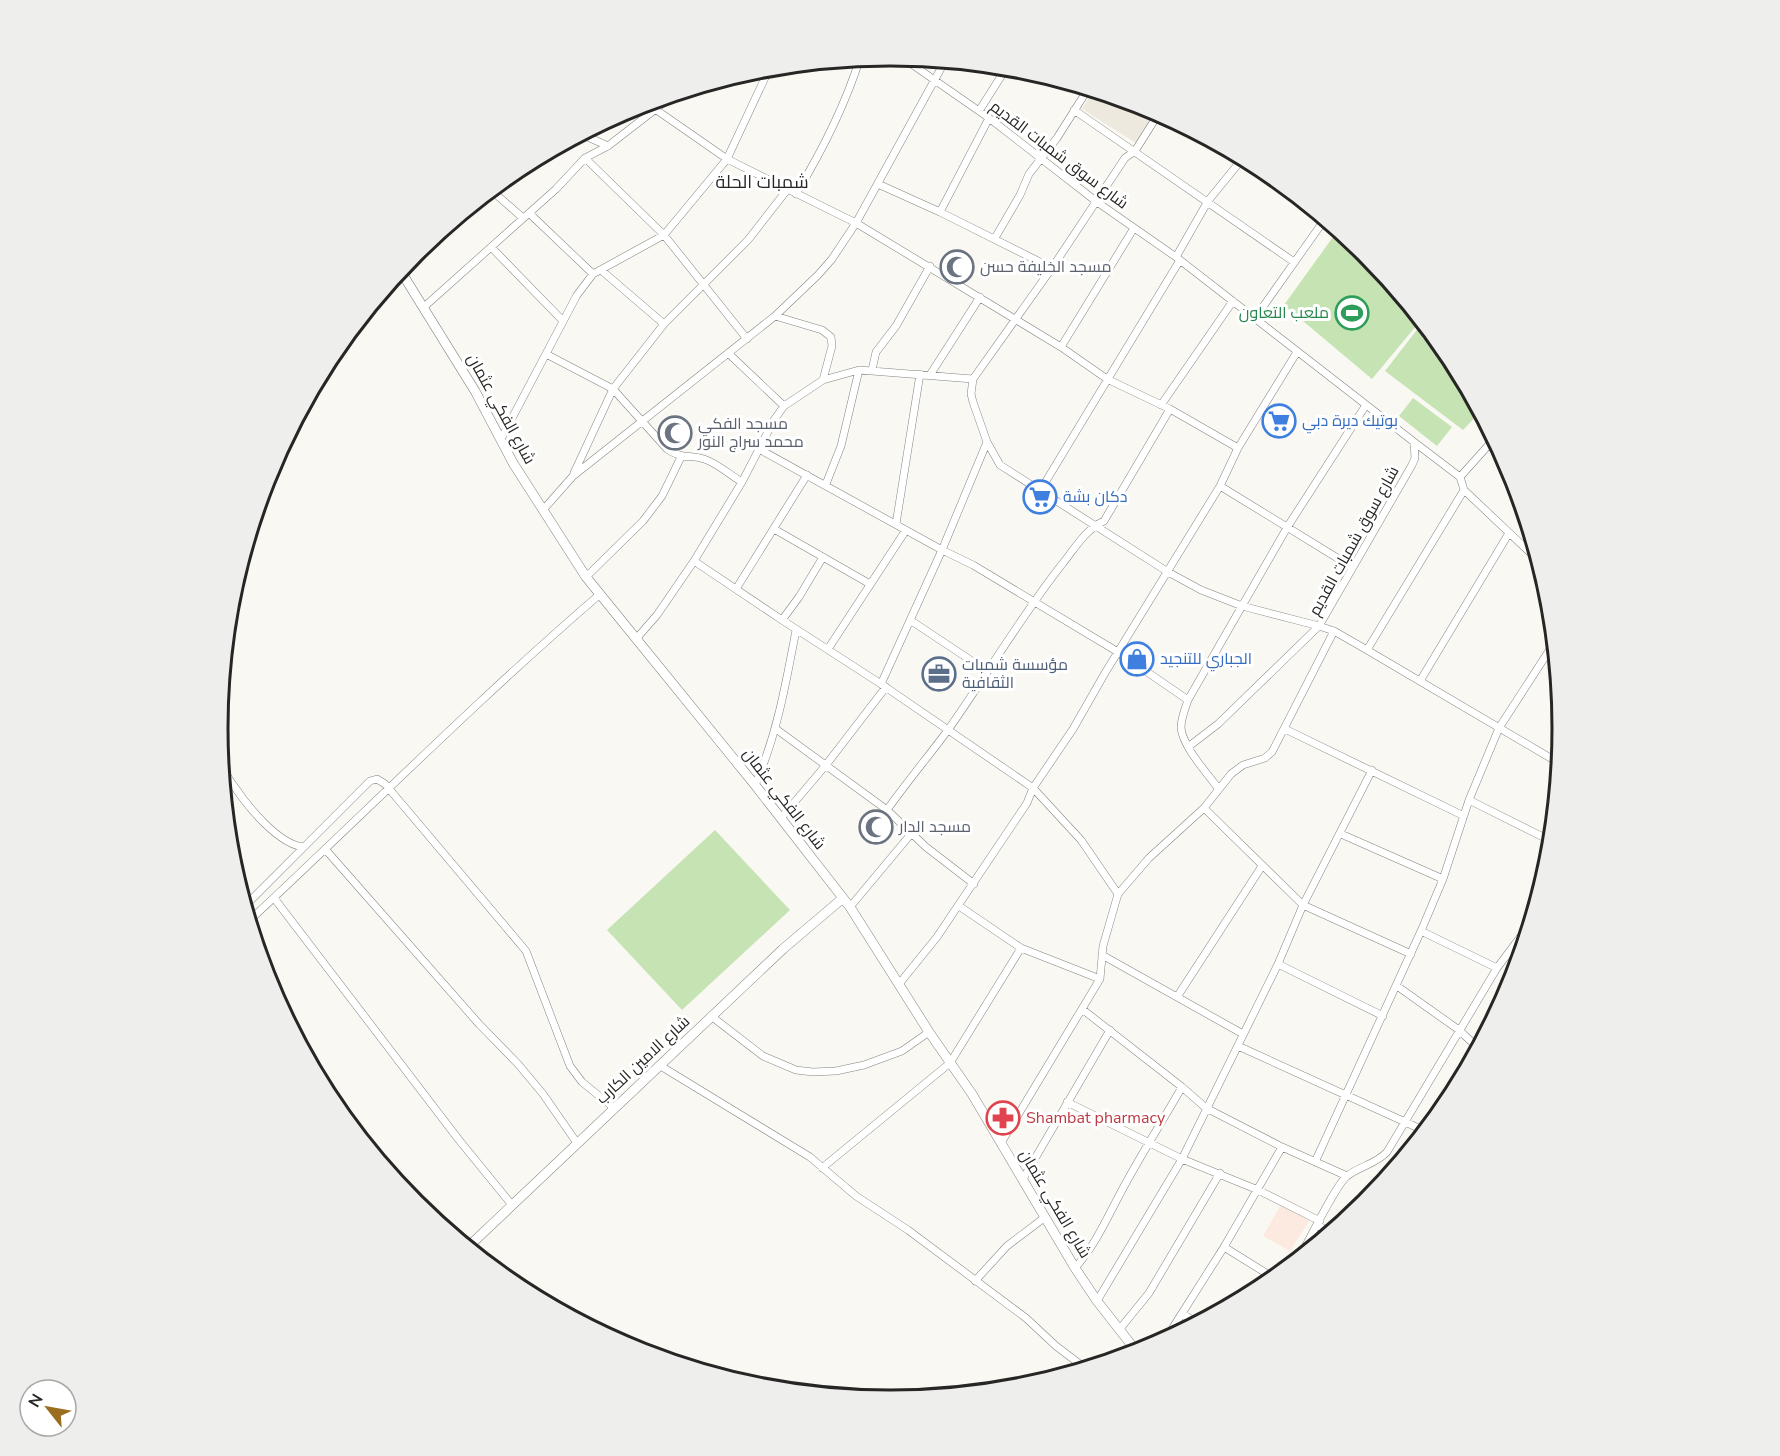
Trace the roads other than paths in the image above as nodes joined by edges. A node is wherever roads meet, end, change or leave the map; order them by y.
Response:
1 (857, 67) edge
2 (914, 67) edge
3 (941, 68) edge
4 (1001, 76) edge
5 (765, 78) edge
6 (934, 80) junction
7 (1083, 95) edge
8 (655, 109) joint
9 (1074, 110) junction
10 (979, 111) junction
11 (989, 118) junction
12 (1154, 121) edge
13 (590, 138) edge
14 (608, 146) junction
15 (1135, 151) junction
16 (585, 158) junction
17 (727, 159) junction
18 (1039, 159) junction
19 (1237, 165) edge
20 (878, 184) junction
21 (787, 190) junction
22 (796, 194) junction
23 (498, 195) edge
24 (1208, 201) junction
25 (1097, 202) junction
26 (940, 212) junction
27 (526, 216) junction
28 (856, 223) junction
29 (1320, 225) edge
30 (1134, 228) junction
31 (664, 235) junction
32 (995, 238) junction
33 (491, 247) junction
34 (1178, 259) junction
35 (1294, 262) junction
36 (930, 266) junction
37 (1052, 268) junction
38 (601, 270) junction
39 (593, 274) junction
40 (405, 278) edge
41 (704, 285) junction
42 (980, 297) junction
43 (1233, 301) junction
44 (424, 307) junction
45 (775, 316) junction
46 (1255, 318) junction
47 (1016, 320) junction
48 (563, 321) junction
49 (664, 324) junction
50 (747, 339) junction
51 (1061, 347) junction
52 (1297, 352) junction
53 (728, 353) junction
54 (546, 354) junction
55 (860, 370) junction
56 (872, 370) junction
57 (920, 375) junction
58 (930, 375) junction
59 (973, 379) junction
60 (1107, 379) junction
61 (823, 380) junction
62 (613, 389) junction
63 (1161, 405) junction
64 (1366, 405) junction
65 (784, 406) junction
66 (1170, 409) junction
67 (643, 422) junction
68 (501, 439) junction
69 (987, 442) junction
70 (1414, 442) junction
71 (1489, 445) edge
72 (1238, 448) junction
73 (759, 449) junction
74 (681, 457) junction
75 (807, 475) junction
76 (573, 476) junction
77 (1460, 477) junction
78 (742, 482) junction
79 (826, 484) junction
80 (1220, 486) junction
81 (1464, 490) junction
82 (1040, 491) junction
83 (543, 510) junction
84 (896, 524) junction
85 (1094, 525) junction
86 (1288, 526) junction
87 (774, 529) junction
88 (906, 530) junction
89 (1509, 533) junction
90 (942, 550) junction
91 (1527, 550) edge
92 (823, 557) junction
93 (694, 561) junction
94 (1352, 567) junction
95 (1168, 572) junction
96 (586, 577) junction
97 (870, 584) junction
98 (736, 589) junction
99 (599, 595) junction
100 (1033, 602) junction
101 (1242, 606) junction
102 (782, 620) junction
103 (910, 620) junction
104 (1319, 626) junction
105 (796, 630) junction
106 (1334, 631) junction
107 (636, 639) junction
108 (828, 650) junction
109 (1367, 650) junction
110 (1118, 652) junction
111 (1547, 653) edge
112 (987, 671) junction
113 (1420, 681) junction
114 (883, 685) junction
115 (1188, 700) junction
116 (1499, 728) junction
117 (776, 729) junction
118 (1285, 729) junction
119 (947, 730) junction
120 (1188, 747) junction
121 (1551, 758) edge
122 (826, 765) junction
123 (1372, 770) junction
124 (230, 779) edge
125 (755, 785) junction
126 (1034, 788) junction
127 (1218, 788) junction
128 (388, 789) junction
129 (1469, 800) junction
130 (1204, 808) junction
131 (887, 810) junction
132 (1464, 816) junction
133 (781, 818) junction
134 (911, 834) junction
135 (1341, 834) junction
136 (1542, 837) edge
137 (304, 846) junction
138 (325, 849) junction
139 (1262, 866) junction
140 (1443, 879) junction
141 (974, 884) junction
142 (1118, 894) junction
143 (274, 898) junction
144 (843, 898) junction
145 (251, 900) edge
146 (1303, 905) junction
147 (959, 906) junction
148 (850, 907) junction
149 (256, 915) edge
150 (1421, 931) junction
151 (1517, 942) edge
152 (1021, 948) junction
153 (1411, 954) junction
154 (1102, 955) junction
155 (1278, 964) junction
156 (1497, 968) junction
157 (1100, 979) junction
158 (900, 984) junction
159 (1397, 986) junction
160 (1177, 997) junction
161 (1082, 1009) junction
162 (711, 1016) junction
163 (1383, 1016) junction
164 (1110, 1030) junction
165 (1459, 1030) junction
166 (929, 1032) junction
167 (1243, 1034) junction
168 (1472, 1042) edge
169 (1238, 1046) junction
170 (950, 1063) junction
171 (659, 1065) junction
172 (1182, 1087) junction
173 (1345, 1094) junction
174 (1067, 1102) junction
175 (614, 1108) junction
176 (1206, 1108) junction
177 (1407, 1121) junction
178 (1418, 1127) edge
179 (577, 1143) junction
180 (1000, 1143) junction
181 (1150, 1143) junction
182 (1282, 1147) junction
183 (1182, 1159) junction
184 (1315, 1162) junction
185 (822, 1168) junction
186 (1220, 1173) junction
187 (1347, 1176) junction
188 (1023, 1179) junction
189 (1258, 1190) junction
190 (512, 1205) junction
191 (1044, 1218) junction
192 (1319, 1223) junction
193 (1324, 1228) edge
194 (1310, 1239) edge
195 (473, 1242) edge
196 (1224, 1247) junction
197 (1075, 1268) junction
198 (1265, 1273) edge
199 (975, 1281) junction
200 (1097, 1301) junction
201 (1183, 1314) junction
202 (1190, 1318) edge
203 (1175, 1326) edge
204 (1119, 1330) junction
205 (1131, 1345) edge
206 (1077, 1362) edge

1 - 22 street
2 - 6 street, شارع سوق شمبات القديم
3 - 6 street
4 - 10 street
5 - 17 street
6 - 10 street, شارع سوق شمبات القديم
6 - 20 street
7 - 9 street
8 - 14 street
8 - 17 street
9 - 15 street
9 - 18 street
10 - 11 street, شارع سوق شمبات القديم
11 - 18 street, شارع سوق شمبات القديم
11 - 26 street
12 - 15 street
13 - 14 street
14 - 16 street
15 - 24 street
15 - 25 street
16 - 27 street
16 - 31 street
17 - 21 street
17 - 31 street
18 - 25 street, شارع سوق شمبات القديم
18 - 32 street
19 - 24 street
20 - 26 street
20 - 28 street
21 - 22 street
21 - 41 street
22 - 28 street
23 - 27 street
24 - 34 street
24 - 35 street
25 - 30 street, شارع سوق شمبات القديم
25 - 37 street
26 - 32 street
27 - 33 street
27 - 39 street
28 - 36 street
28 - 45 street
29 - 35 street
30 - 34 street, شارع سوق شمبات القديم
30 - 51 street
31 - 38 street
31 - 41 street
32 - 37 street
33 - 44 street
33 - 48 street
34 - 43 street, شارع سوق شمبات القديم
34 - 60 street
35 - 46 street
36 - 42 street
36 - 56 street
37 - 47 street
38 - 39 street
38 - 49 street
39 - 48 street
40 - 44 street, شارع الفكي عثمان
41 - 49 street
41 - 50 street
42 - 47 street
42 - 58 street
43 - 46 street, شارع سوق شمبات القديم
43 - 63 street
44 - 68 street, شارع الفكي عثمان
45 - 50 street
45 - 61 street
46 - 52 street, شارع سوق شمبات القديم
47 - 51 street
47 - 59 street
48 - 54 street
49 - 62 street
50 - 53 street
51 - 60 street
52 - 64 street, شارع سوق شمبات القديم
52 - 72 street
53 - 65 street
53 - 67 street
54 - 62 street
54 - 68 street
55 - 56 street
55 - 61 street
55 - 79 street
56 - 57 street
57 - 58 street
57 - 84 street
58 - 59 street
59 - 69 street
60 - 63 street
60 - 82 street
61 - 65 street
62 - 67 street
62 - 76 street
63 - 66 street
64 - 70 street, شارع سوق شمبات القديم
64 - 86 street
65 - 73 street
66 - 72 street
66 - 85 street
67 - 74 street
67 - 76 street
68 - 83 street, شارع الفكي عثمان
69 - 82 street
69 - 90 street
70 - 77 street
70 - 94 street, شارع سوق شمبات القديم
71 - 77 street
72 - 80 street
73 - 75 street
73 - 78 street
74 - 78 street
74 - 96 street
75 - 79 street
75 - 87 street
76 - 83 street
77 - 81 street
78 - 93 street
79 - 84 street
80 - 86 street
80 - 95 street
81 - 89 street
81 - 109 street
82 - 85 street
83 - 96 street, شارع الفكي عثمان
84 - 88 street
85 - 95 street
85 - 100 street
86 - 94 street
86 - 101 street
87 - 92 street
87 - 98 street
88 - 90 street
88 - 97 street
89 - 91 street
89 - 113 street
90 - 100 street
90 - 103 street
92 - 97 street
92 - 102 street
93 - 98 street
93 - 107 street
94 - 104 street, شارع سوق شمبات القديم
95 - 101 street
95 - 110 street
96 - 99 street, شارع الفكي عثمان
97 - 108 street
98 - 102 street
99 - 107 street, شارع الفكي عثمان
99 - 128 street
100 - 110 street
100 - 112 street
101 - 104 street
101 - 115 street
102 - 105 street
103 - 112 street
103 - 114 street
104 - 106 street, شارع سوق شمبات القديم
104 - 120 street
105 - 108 street
105 - 117 street
106 - 109 street, شارع سوق شمبات القديم
106 - 118 street
107 - 125 street, شارع الفكي عثمان
108 - 114 street
109 - 113 street, شارع سوق شمبات القديم
110 - 115 street
110 - 126 street
111 - 116 street
112 - 119 street
113 - 116 street, شارع سوق شمبات القديم
114 - 119 street
114 - 122 street
115 - 120 street
116 - 121 street, شارع سوق شمبات القديم
116 - 129 street
117 - 122 street
117 - 125 street
118 - 123 street
118 - 127 street
119 - 126 street
119 - 131 street
120 - 127 street
122 - 131 street
122 - 133 street
123 - 132 street
123 - 135 street
124 - 137 street
125 - 133 street, شارع الفكي عثمان
126 - 141 street
126 - 142 street
127 - 130 street
128 - 137 street
128 - 138 street
128 - 175 street
129 - 132 street
129 - 136 street
130 - 139 street
130 - 142 street
131 - 134 street
132 - 140 street
133 - 144 street, شارع الفكي عثمان
134 - 141 street
134 - 148 street
135 - 140 street
135 - 146 street
137 - 145 street
138 - 143 street
138 - 179 street
139 - 146 street
139 - 160 street
140 - 150 street
141 - 147 street
142 - 154 street
143 - 149 street
143 - 190 street
144 - 148 street, شارع الفكي عثمان
144 - 162 street, شارع الامين الكارب
146 - 153 street
146 - 155 street
147 - 152 street
147 - 158 street
148 - 158 street, شارع الفكي عثمان
150 - 153 street
150 - 156 street
151 - 156 street
152 - 157 street
152 - 170 street
153 - 159 street
154 - 157 street
154 - 160 street
155 - 163 street
155 - 167 street
156 - 165 street
157 - 161 street
158 - 166 street, شارع الفكي عثمان
159 - 163 street
159 - 165 street
160 - 167 street
161 - 164 street
161 - 180 street
162 - 166 street
162 - 171 street, شارع الامين الكارب
163 - 173 street
164 - 172 street
164 - 174 street
165 - 168 street
165 - 177 street
166 - 170 street, شارع الفكي عثمان
167 - 169 street
169 - 173 street
169 - 176 street
170 - 180 street, شارع الفكي عثمان
170 - 185 street
171 - 175 street, شارع الامين الكارب
171 - 185 street
172 - 176 street
172 - 181 street
173 - 177 street
173 - 184 street
174 - 181 street
174 - 188 street
175 - 179 street, شارع الامين الكارب
176 - 182 street
176 - 183 street
177 - 178 street
177 - 187 street
179 - 190 street, شارع الامين الكارب
180 - 188 street, شارع الفكي عثمان
181 - 183 street
181 - 197 street
182 - 184 street
182 - 189 street
183 - 186 street
183 - 200 street
184 - 187 street
185 - 199 street
186 - 189 street
186 - 204 street
187 - 192 street
188 - 191 street, شارع الفكي عثمان
189 - 192 street
189 - 196 street
190 - 195 street, شارع الامين الكارب
191 - 197 street, شارع الفكي عثمان
191 - 199 street
192 - 193 street
192 - 194 street
196 - 198 street
196 - 201 street
197 - 200 street, شارع الفكي عثمان
199 - 206 street
200 - 204 street, شارع الفكي عثمان
201 - 202 street
201 - 203 street
204 - 205 street, شارع الفكي عثمان

